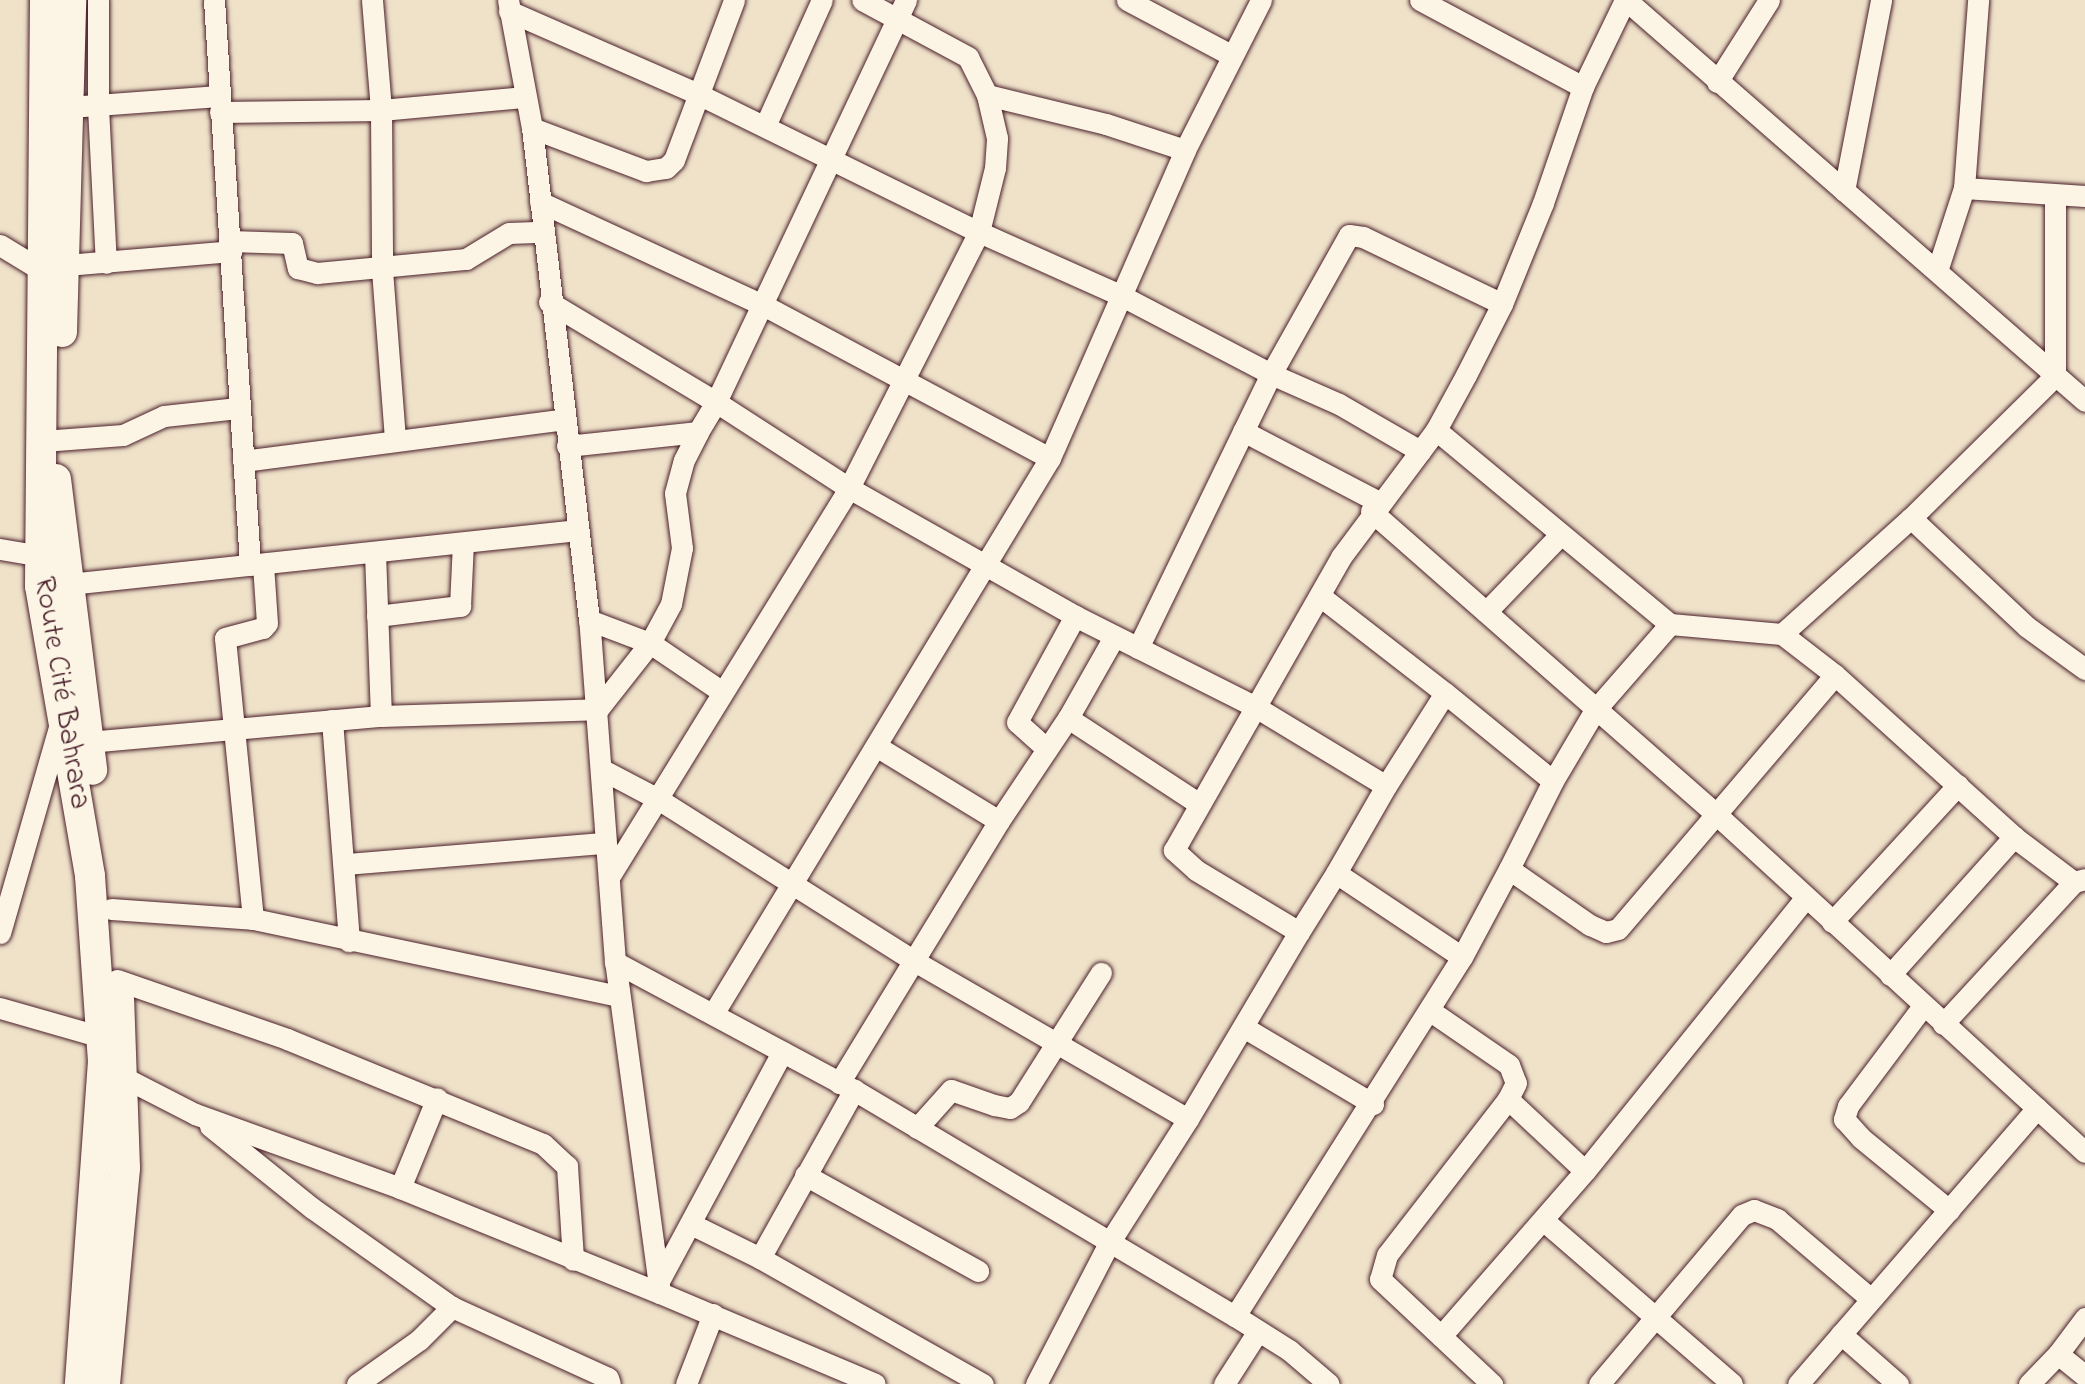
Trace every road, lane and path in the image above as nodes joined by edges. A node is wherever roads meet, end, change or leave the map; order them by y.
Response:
1 (45, 0) edge
2 (71, 0) edge
3 (98, 0) edge
4 (214, 0) edge
5 (372, 0) edge
6 (734, 0) edge
7 (821, 0) edge
8 (862, 0) edge
9 (1127, 0) edge
10 (1261, 0) edge
11 (1420, 0) edge
12 (1625, 0) edge
13 (1769, 0) edge
14 (1881, 0) edge
15 (1978, 0) edge
16 (508, 5) edge
17 (902, 8) edge
18 (1231, 55) junction
19 (1717, 82) junction
20 (1583, 87) junction
21 (987, 94) junction
22 (700, 95) junction
23 (525, 97) junction
24 (220, 104) junction
25 (67, 106) junction
26 (98, 107) junction
27 (381, 110) junction
28 (765, 126) junction
29 (532, 128) junction
30 (1185, 150) junction
31 (835, 158) junction
32 (1964, 188) junction
33 (1844, 191) junction
34 (2054, 195) junction
35 (2085, 196) edge
36 (540, 202) junction
37 (542, 232) junction
38 (979, 232) junction
39 (0, 245) edge
40 (230, 246) junction
41 (106, 263) junction
42 (55, 268) junction
43 (382, 270) junction
44 (1937, 271) junction
45 (1120, 295) junction
46 (549, 302) junction
47 (1502, 303) junction
48 (762, 305) junction
49 (1271, 374) junction
50 (2055, 376) junction
51 (904, 382) junction
52 (2085, 401) edge
53 (716, 402) junction
54 (239, 408) junction
55 (565, 419) junction
56 (1436, 430) junction
57 (1243, 431) junction
58 (698, 432) junction
59 (395, 438) junction
60 (56, 440) junction
61 (567, 446) junction
62 (1420, 451) junction
63 (1049, 458) junction
64 (243, 461) junction
65 (849, 488) junction
66 (1375, 506) junction
67 (1910, 518) junction
68 (578, 530) junction
69 (1560, 535) junction
70 (463, 543) junction
71 (0, 549) edge
72 (375, 553) junction
73 (986, 562) junction
74 (257, 564) junction
75 (58, 567) junction
76 (1320, 596) junction
77 (1486, 612) junction
78 (377, 616) junction
79 (1075, 616) junction
80 (589, 620) junction
81 (1670, 624) junction
82 (1782, 634) junction
83 (1114, 637) junction
84 (650, 643) junction
85 (1138, 648) junction
86 (2085, 670) edge
87 (1835, 675) junction
88 (721, 691) junction
89 (1445, 693) junction
90 (1254, 706) junction
91 (598, 709) junction
92 (1595, 710) junction
93 (63, 715) junction
94 (381, 716) junction
95 (1068, 718) junction
96 (332, 720) junction
97 (233, 730) junction
98 (88, 742) junction
99 (876, 746) junction
100 (1047, 749) junction
101 (601, 769) junction
102 (1553, 781) junction
103 (1958, 785) junction
104 (1386, 786) junction
105 (658, 799) junction
106 (1198, 803) junction
107 (1717, 815) junction
108 (999, 821) junction
109 (2014, 837) junction
110 (604, 842) junction
111 (346, 864) junction
112 (1509, 869) junction
113 (1336, 873) junction
114 (610, 877) junction
115 (2080, 881) edge
116 (791, 883) junction
117 (1805, 898) junction
118 (111, 909) junction
119 (253, 919) junction
120 (1832, 922) junction
121 (1299, 932) junction
122 (0, 933) edge
123 (349, 941) junction
124 (1462, 957) junction
125 (615, 962) junction
126 (916, 962) junction
127 (1101, 973) dead end
128 (1889, 975) junction
129 (117, 980) junction
130 (619, 996) junction
131 (1923, 1006) junction
132 (0, 1008) edge
133 (1429, 1010) junction
134 (713, 1014) junction
135 (1943, 1024) junction
136 (1245, 1028) junction
137 (101, 1037) junction
138 (1056, 1040) junction
139 (782, 1052) junction
140 (112, 1076) junction
141 (846, 1087) junction
142 (437, 1098) junction
143 (1508, 1099) junction
144 (1373, 1104) junction
145 (2037, 1108) junction
146 (195, 1114) junction
147 (1188, 1118) junction
148 (917, 1128) junction
149 (2085, 1152) edge
150 (1585, 1171) junction
151 (805, 1175) junction
152 (400, 1188) junction
153 (1949, 1210) junction
154 (1543, 1220) junction
155 (691, 1224) junction
156 (1109, 1242) junction
157 (760, 1258) junction
158 (573, 1260) junction
159 (978, 1271) dead end
160 (660, 1286) junction
161 (1871, 1299) junction
162 (452, 1307) junction
163 (713, 1314) junction
164 (1655, 1315) junction
165 (1235, 1316) junction
166 (2085, 1318) edge
167 (1258, 1331) junction
168 (1841, 1334) junction
169 (1441, 1336) junction
170 (2058, 1354) junction
171 (2085, 1376) edge
172 (1478, 1380) edge
173 (613, 1382) edge
174 (80, 1384) edge
175 (106, 1384) edge
176 (357, 1384) edge
177 (686, 1384) edge
178 (875, 1384) edge
179 (984, 1384) edge
180 (1036, 1384) edge
181 (1224, 1384) edge
182 (1329, 1384) edge
183 (1599, 1384) edge
184 (1732, 1384) edge
185 (1798, 1384) edge
186 (1898, 1384) edge
187 (2029, 1384) edge

1 - 42 main road, Route Cité Bahrara
2 - 25 main road
3 - 26 street
4 - 24 street
5 - 27 street
6 - 22 street
7 - 28 street
8 - 17 street
9 - 18 street
10 - 18 street
11 - 20 street
12 - 19 street
12 - 20 street
13 - 19 street
14 - 33 street
15 - 32 street
16 - 22 street
16 - 23 street
17 - 21 street
17 - 31 street
18 - 30 street
19 - 33 street
20 - 47 street
21 - 30 street
21 - 38 street
22 - 28 street
22 - 29 street
23 - 27 street
23 - 29 street
24 - 26 street
24 - 27 street
24 - 40 street
25 - 26 street
25 - 42 main road
26 - 41 street
27 - 43 street
28 - 31 street
29 - 36 street
30 - 45 street
31 - 38 street
31 - 48 street
32 - 34 street
32 - 44 street
33 - 44 street
34 - 35 street
34 - 50 street
36 - 37 street
36 - 48 street
37 - 43 street
37 - 46 street
38 - 45 street
38 - 51 street
39 - 42 street
40 - 41 street
40 - 43 street
40 - 54 street
41 - 42 street
42 - 60 main road
42 - 75 main road, Route Cité Bahrara
43 - 59 street
44 - 50 street
45 - 49 street
45 - 63 street
46 - 53 street
46 - 55 street
47 - 49 street
47 - 56 street
48 - 51 street
48 - 53 street
49 - 57 street
49 - 62 street
50 - 52 street
50 - 67 street
51 - 63 street
51 - 65 street
53 - 58 street
53 - 65 street
54 - 60 street
54 - 64 street
55 - 59 street
55 - 61 street
56 - 62 street
56 - 69 street
57 - 66 street
57 - 85 street
58 - 61 street
58 - 84 street
59 - 64 street
60 - 75 main road
61 - 68 street
62 - 66 street
63 - 73 street
64 - 74 street
65 - 73 street
65 - 88 street
66 - 76 street
66 - 77 street
67 - 82 street
67 - 86 street
68 - 70 street
68 - 80 street
69 - 77 street
69 - 81 street
70 - 72 street
70 - 78 street
71 - 75 street
72 - 74 street
72 - 78 street
73 - 79 street
73 - 99 street
74 - 75 street
74 - 97 street
75 - 93 main road, Route Cité Bahrara
75 - 98 main road
76 - 89 street
76 - 90 street
77 - 92 street
78 - 94 street
79 - 83 street
79 - 100 street
80 - 84 street
80 - 91 street
81 - 82 street
81 - 92 street
82 - 87 street
83 - 85 street
83 - 95 street
84 - 88 street
84 - 91 street
85 - 90 street
87 - 103 street
87 - 107 street
88 - 105 street
89 - 102 street
89 - 104 street
90 - 104 street
90 - 106 street
91 - 94 street
91 - 101 street
92 - 102 street
92 - 107 street
93 - 122 street
93 - 137 main road, Route Cité Bahrara
94 - 96 street
95 - 100 street
95 - 106 street
96 - 97 street
96 - 111 street
97 - 98 street
97 - 119 street
98 - 118 main road
99 - 108 street
99 - 116 street
100 - 108 street
101 - 105 street
101 - 110 street
102 - 112 street
103 - 109 street
103 - 120 street
104 - 113 street
105 - 114 street
105 - 116 street
106 - 121 street
107 - 112 street
107 - 117 street
108 - 126 street
109 - 115 street
109 - 128 street
110 - 111 street
110 - 114 street
111 - 123 street
112 - 124 street
113 - 121 street
113 - 124 street
114 - 125 street
115 - 135 street
116 - 126 street
116 - 134 street
117 - 120 street
117 - 150 street
118 - 119 street
118 - 129 main road
119 - 123 street
120 - 128 street
121 - 136 street
123 - 130 street
124 - 133 street
125 - 130 street
125 - 134 street
126 - 138 street
126 - 141 street
127 - 138 street
128 - 131 street
129 - 140 main road
129 - 142 street
130 - 160 street
131 - 135 street
131 - 153 street
132 - 137 street
133 - 143 street
133 - 144 street
134 - 139 street
135 - 145 street
136 - 144 street
136 - 147 street
137 - 140 main road, Route Cité Bahrara
138 - 147 street
138 - 148 street
139 - 141 street
139 - 155 street
140 - 146 street
140 - 174 main road, Route Cité Bahrara
140 - 175 main road
141 - 148 street
141 - 151 street
142 - 152 street
142 - 158 street
143 - 150 street
143 - 169 street
144 - 165 street
145 - 149 street
145 - 153 street
146 - 152 street
146 - 162 street
147 - 156 street
148 - 156 street
150 - 154 street
151 - 157 street
151 - 159 street
152 - 158 street
153 - 161 street
154 - 164 street
154 - 169 street
155 - 157 street
155 - 160 street
156 - 165 street
156 - 180 street
157 - 179 street
158 - 160 street
160 - 163 street
161 - 164 street
161 - 168 street
162 - 173 street
162 - 176 street
163 - 177 street
163 - 178 street
164 - 183 street
164 - 184 street
165 - 167 street
166 - 170 street
167 - 181 street
167 - 182 street
168 - 185 street
168 - 186 street
169 - 172 street
170 - 171 street
170 - 187 street

